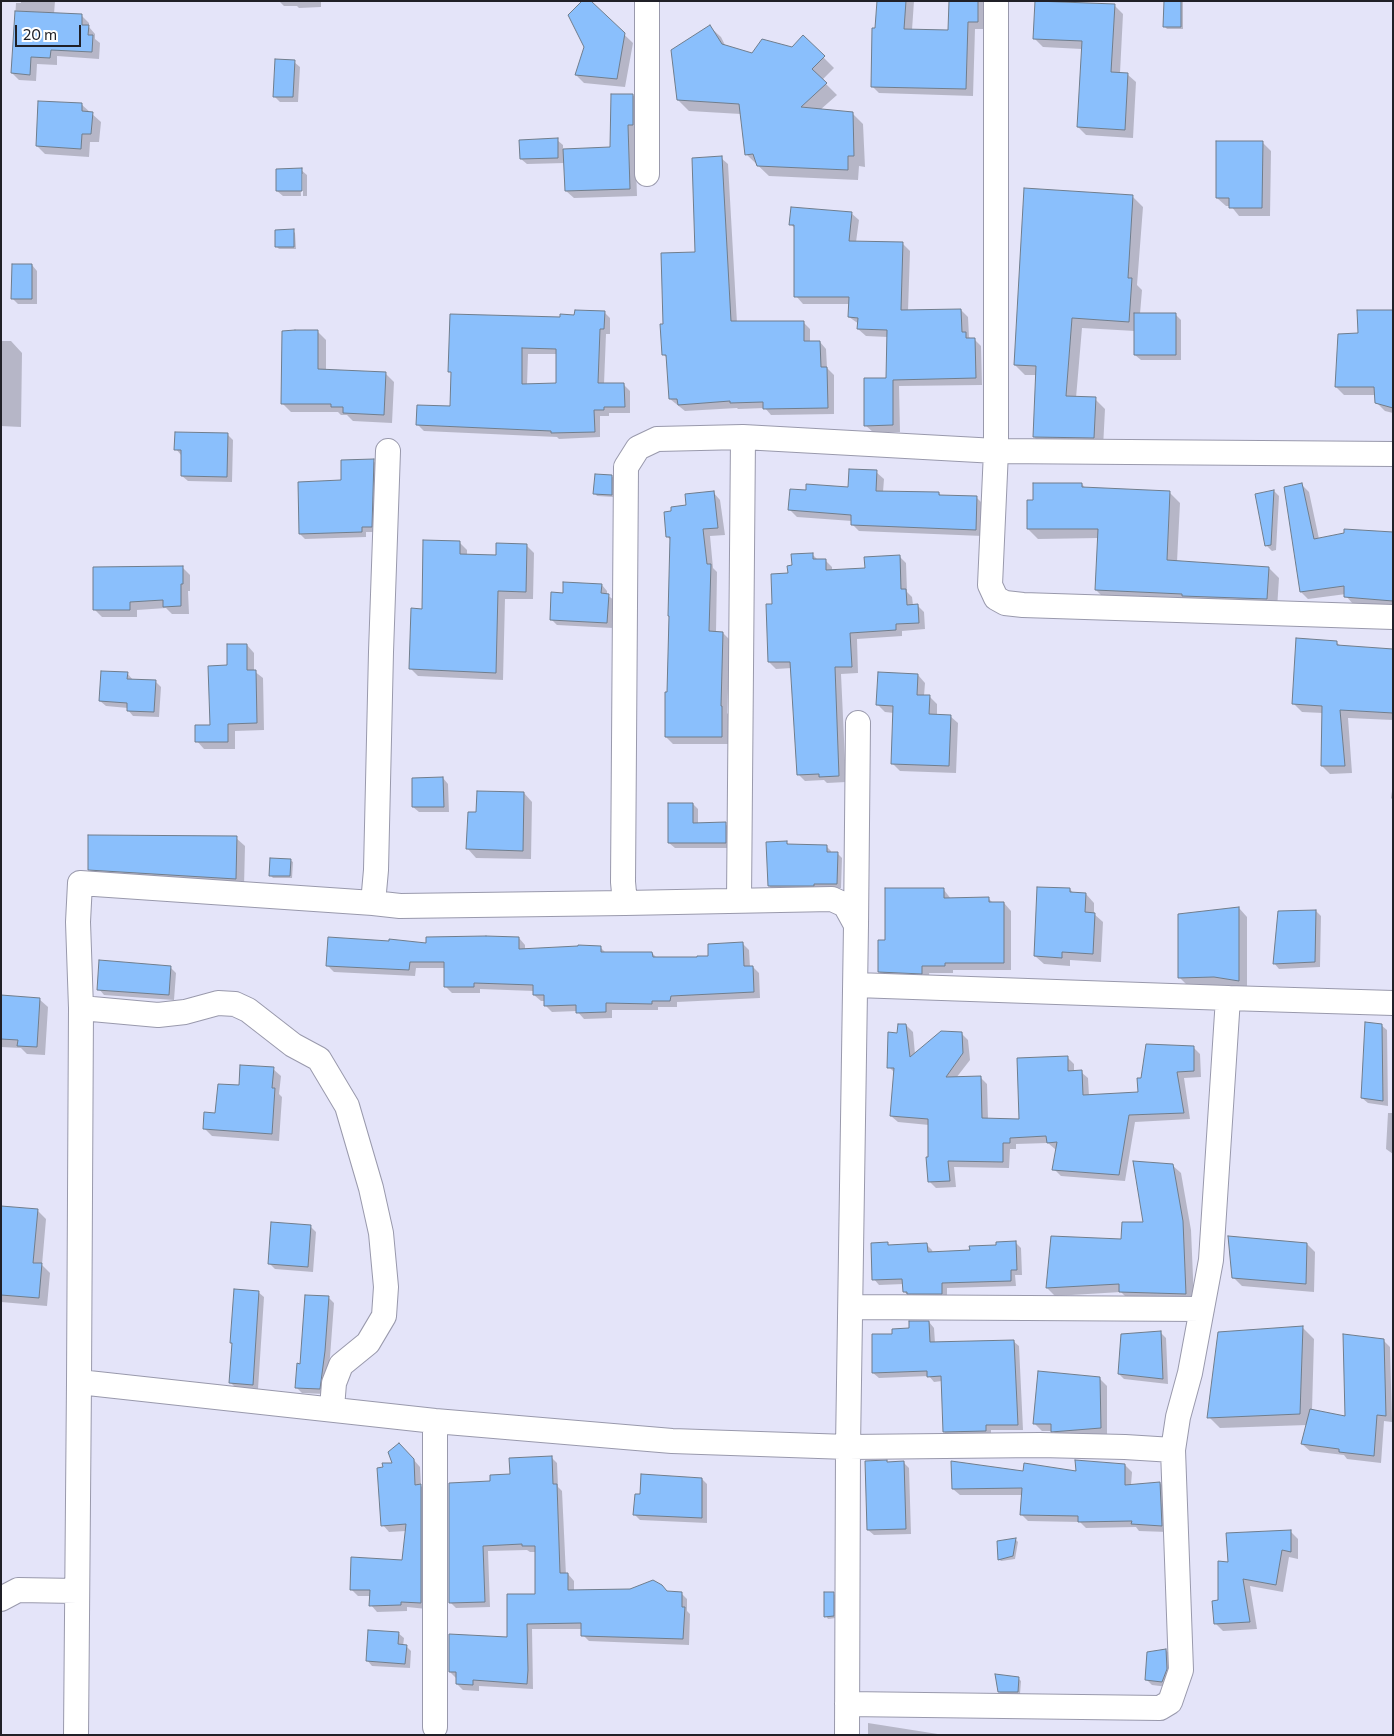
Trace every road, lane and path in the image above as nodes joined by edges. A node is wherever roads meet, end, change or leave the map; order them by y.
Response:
1 (648, 1) edge
2 (996, 1) edge
3 (647, 174) dead end
4 (743, 437) junction
5 (388, 451) dead end
6 (996, 451) junction
7 (1393, 454) edge
8 (1393, 617) edge
9 (858, 723) dead end
10 (739, 900) junction
11 (373, 903) junction
12 (625, 903) junction
13 (856, 925) junction
14 (856, 985) junction
15 (1228, 998) junction
16 (1393, 1003) edge
17 (81, 1008) junction
18 (851, 1307) junction
19 (1202, 1309) junction
20 (79, 1382) junction
21 (332, 1408) junction
22 (435, 1420) junction
23 (848, 1446) junction
24 (1172, 1450) junction
25 (77, 1591) junction
26 (1, 1599) edge
27 (847, 1704) junction
28 (436, 1727) dead end
29 (76, 1735) edge
30 (847, 1735) edge

1 - 3 street
2 - 6 street
4 - 6 street
4 - 10 street
4 - 12 street
5 - 11 street
6 - 7 street
6 - 8 street
9 - 13 street
10 - 12 street
10 - 13 street
11 - 12 street
11 - 17 street
13 - 14 street
14 - 15 street
14 - 18 street
15 - 16 street
15 - 19 street
17 - 20 street
17 - 21 street
18 - 19 street
18 - 23 street
19 - 24 street
20 - 21 street
20 - 25 street
21 - 22 street
22 - 23 street
22 - 28 street
23 - 24 street
23 - 27 street
24 - 27 street
25 - 26 street
25 - 29 street
27 - 30 street

